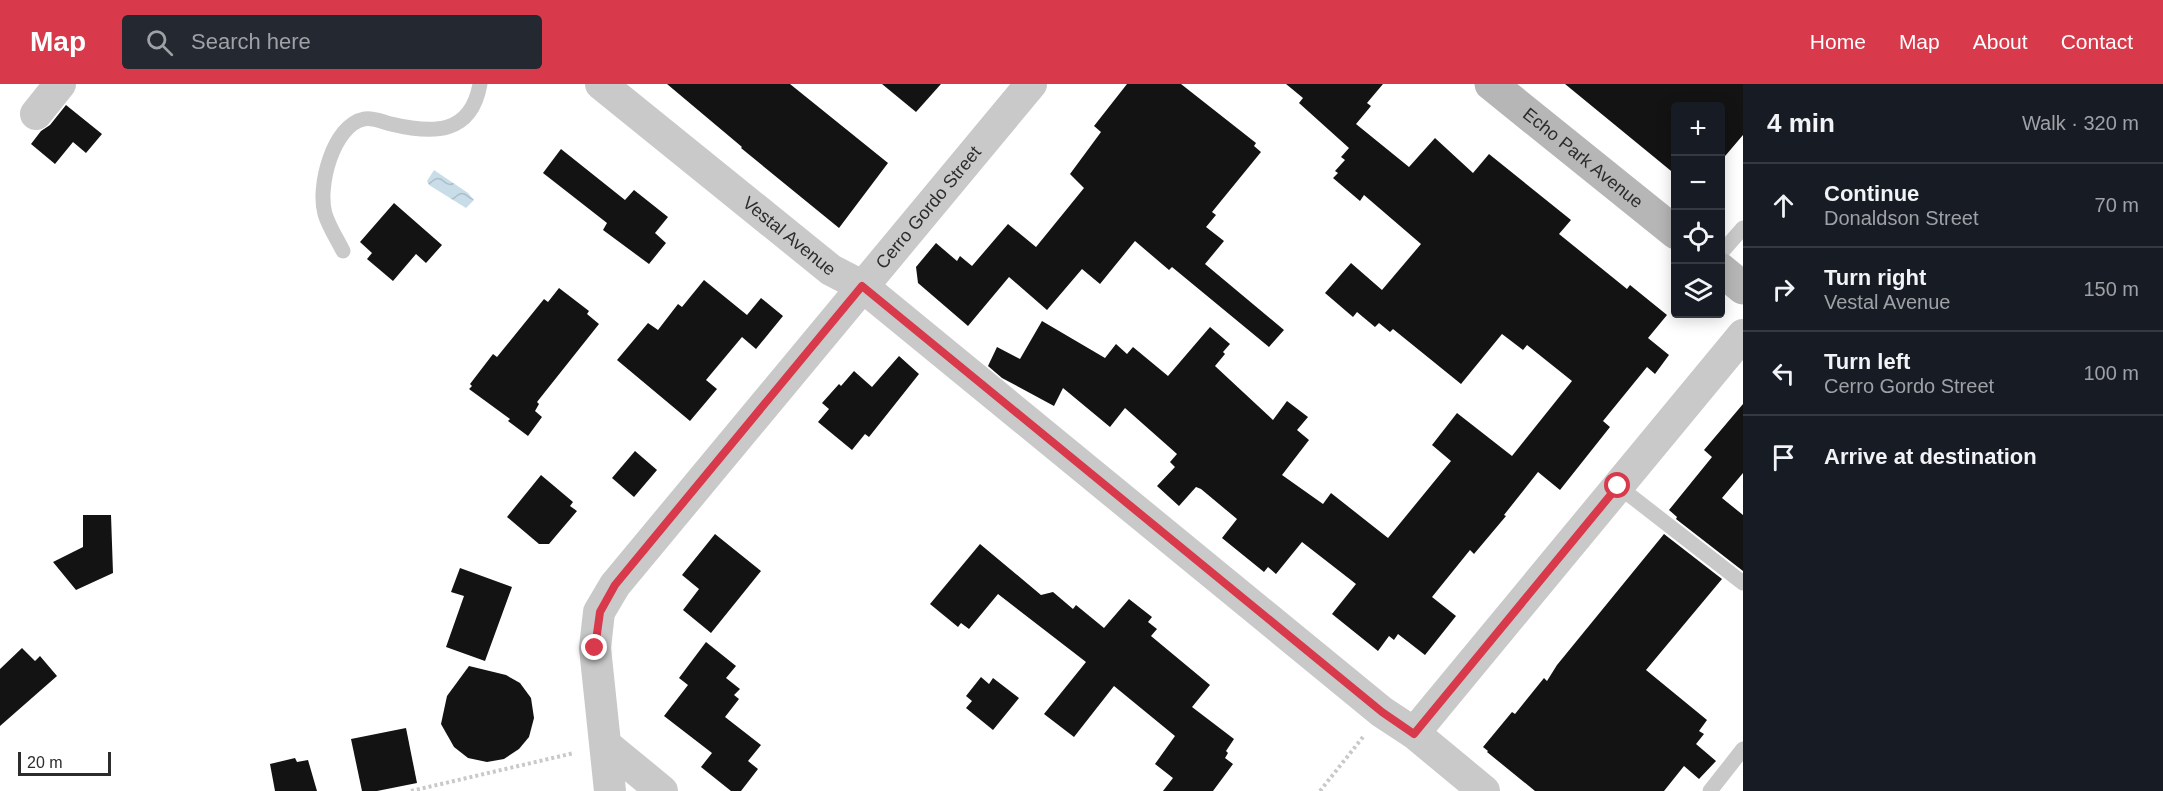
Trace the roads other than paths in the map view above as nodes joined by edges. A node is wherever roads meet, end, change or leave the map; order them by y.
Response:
1 (60, 84) edge
2 (480, 84) edge
3 (602, 84) edge
4 (1031, 84) edge
5 (1491, 84) edge
6 (36, 114) dead end
7 (1743, 228) edge
8 (1671, 229) edge
9 (1725, 248) edge
10 (343, 252) dead end
11 (1725, 273) edge
12 (862, 286) junction
13 (1743, 288) edge
14 (1743, 335) edge
15 (1618, 486) junction
16 (1743, 583) edge
17 (1414, 734) junction
18 (606, 745) junction
19 (1743, 749) edge
20 (610, 791) edge
21 (662, 791) edge
22 (1484, 791) edge
23 (1710, 791) edge

1 - 6 street
2 - 10 lane
3 - 12 street, Vestal Avenue
4 - 12 street, Cerro Gordo Street
5 - 8 street, Echo Park Avenue
7 - 9 lane
11 - 13 street
12 - 17 street, Vestal Avenue
12 - 18 street, Cerro Gordo Street
14 - 15 street
15 - 16 lane
15 - 17 street
17 - 22 street, Vestal Avenue
18 - 20 street, Cerro Gordo Street
18 - 21 street
19 - 23 lane

